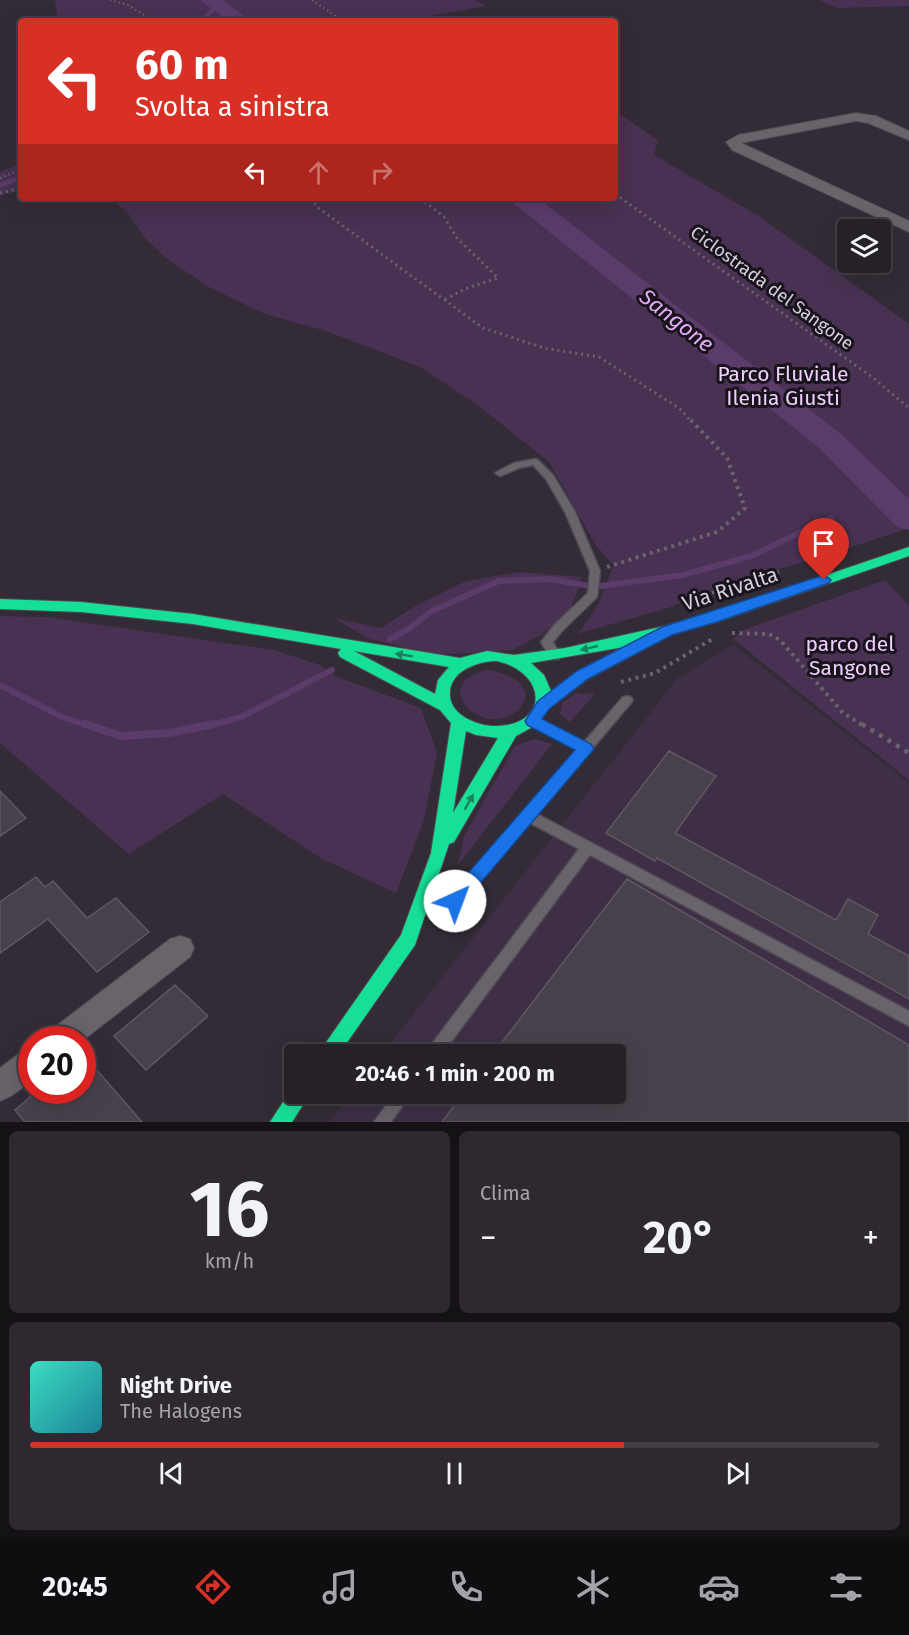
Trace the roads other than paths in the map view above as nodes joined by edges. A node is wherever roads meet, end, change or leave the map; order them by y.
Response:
1 (909, 136) edge
2 (909, 227) edge
3 (500, 473) dead end
4 (909, 551) edge
5 (0, 604) edge
6 (667, 631) junction
7 (327, 643) junction
8 (555, 656) junction
9 (514, 660) junction
10 (462, 664) junction
11 (627, 700) dead end
12 (544, 705) junction
13 (444, 706) junction
14 (532, 721) junction
15 (459, 723) junction
16 (510, 732) junction
17 (586, 749) junction
18 (529, 816) junction
19 (588, 847) junction
20 (439, 853) junction
21 (455, 901) dead end
22 (180, 948) dead end
23 (909, 1019) edge
24 (79, 1026) edge
25 (335, 1044) edge
26 (440, 1044) edge
27 (18, 1072) edge
28 (0, 1086) edge
29 (293, 1104) edge
30 (396, 1104) edge
31 (280, 1122) edge
32 (382, 1122) edge

1 - 2 street
3 - 8 lane
4 - 6 main road, Via Rivalta
5 - 7 main road
6 -> 8 main road, Via Rivalta
6 - 12 main road, Via Rivalta
10 -> 7 main road
7 - 13 main road
8 - 9 main road, Via Rivalta
9 - 10 main road, Via Rivalta
9 - 12 main road, Via Rivalta
10 - 13 main road
11 - 17 lane
12 - 14 main road, Via Rivalta
13 - 15 main road, Via Rivalta
14 - 16 main road, Via Rivalta
14 - 17 lane
15 - 16 main road, Via Rivalta
15 - 20 main road
20 -> 16 main road
17 - 18 lane
18 - 19 lane
18 - 21 lane
19 - 23 lane
19 - 26 lane
20 - 25 main road
22 - 24 street
27 - 28 street
29 - 31 main road
30 - 32 lane

